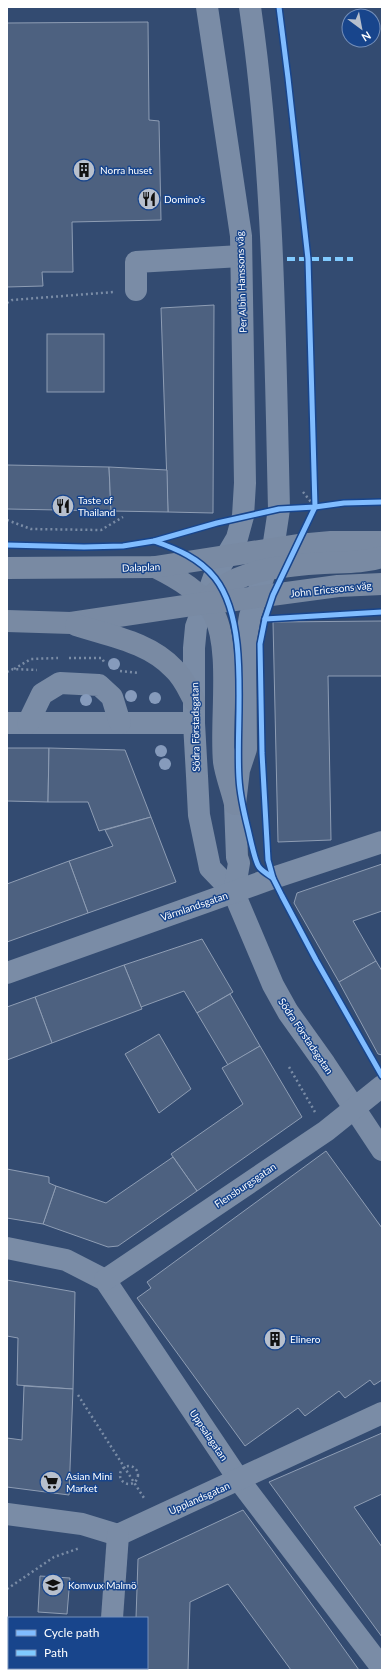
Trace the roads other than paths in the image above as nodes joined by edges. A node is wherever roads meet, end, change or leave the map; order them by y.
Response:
1 (207, 7) edge
2 (250, 7) edge
3 (241, 256) junction
4 (136, 290) road end
5 (382, 542) edge
6 (273, 549) junction
7 (227, 557) junction
8 (382, 557) edge
9 (155, 567) junction
10 (7, 568) edge
11 (266, 570) junction
12 (382, 584) edge
13 (256, 596) junction
14 (205, 602) junction
15 (7, 621) edge
16 (71, 624) junction
17 (194, 700) junction
18 (18, 723) edge
19 (120, 723) junction
20 (194, 723) junction
21 (235, 804) junction
22 (382, 842) edge
23 (234, 893) junction
24 (7, 973) edge
25 (382, 1086) edge
26 (354, 1108) junction
27 (382, 1150) edge
28 (7, 1248) edge
29 (105, 1280) junction
30 (382, 1412) edge
31 (239, 1480) junction
32 (7, 1514) edge
33 (118, 1535) junction
34 (112, 1617) edge
35 (382, 1668) edge

1 - 3 street, Per Albin Hanssons väg
2 - 6 street
3 - 4 street
3 - 7 street, Per Albin Hanssons väg
5 - 6 main road
6 - 7 main road, Dalaplan
6 - 11 street
7 - 9 main road, Dalaplan
7 - 14 street, Södra Förstadsgatan
8 - 11 main road
9 - 10 main road, Dalaplan
9 - 14 main road
11 - 13 street
11 - 14 main road
12 - 13 main road, John Ericssons väg
13 - 14 main road
13 - 21 street
14 - 16 main road
14 - 17 street, Södra Förstadsgatan
14 - 21 main road
15 - 16 main road
16 - 17 main road
17 - 20 street, Södra Förstadsgatan
18 - 19 street
18 - 19 street
19 - 20 street
20 - 23 street, Södra Förstadsgatan
21 - 23 street
22 - 23 street, Värmlandsgatan
23 - 24 street, Värmlandsgatan
23 - 26 street, Södra Förstadsgatan
25 - 26 street, Flensburgsgatan
26 - 27 street, Södra Förstadsgatan
26 - 29 street, Flensburgsgatan
28 - 29 street, Uppsalagatan
29 - 31 street, Uppsalagatan
30 - 31 street, Upplandsgatan
31 - 33 street, Upplandsgatan
31 - 35 street, Uppsalagatan
32 - 33 street
33 - 34 street

